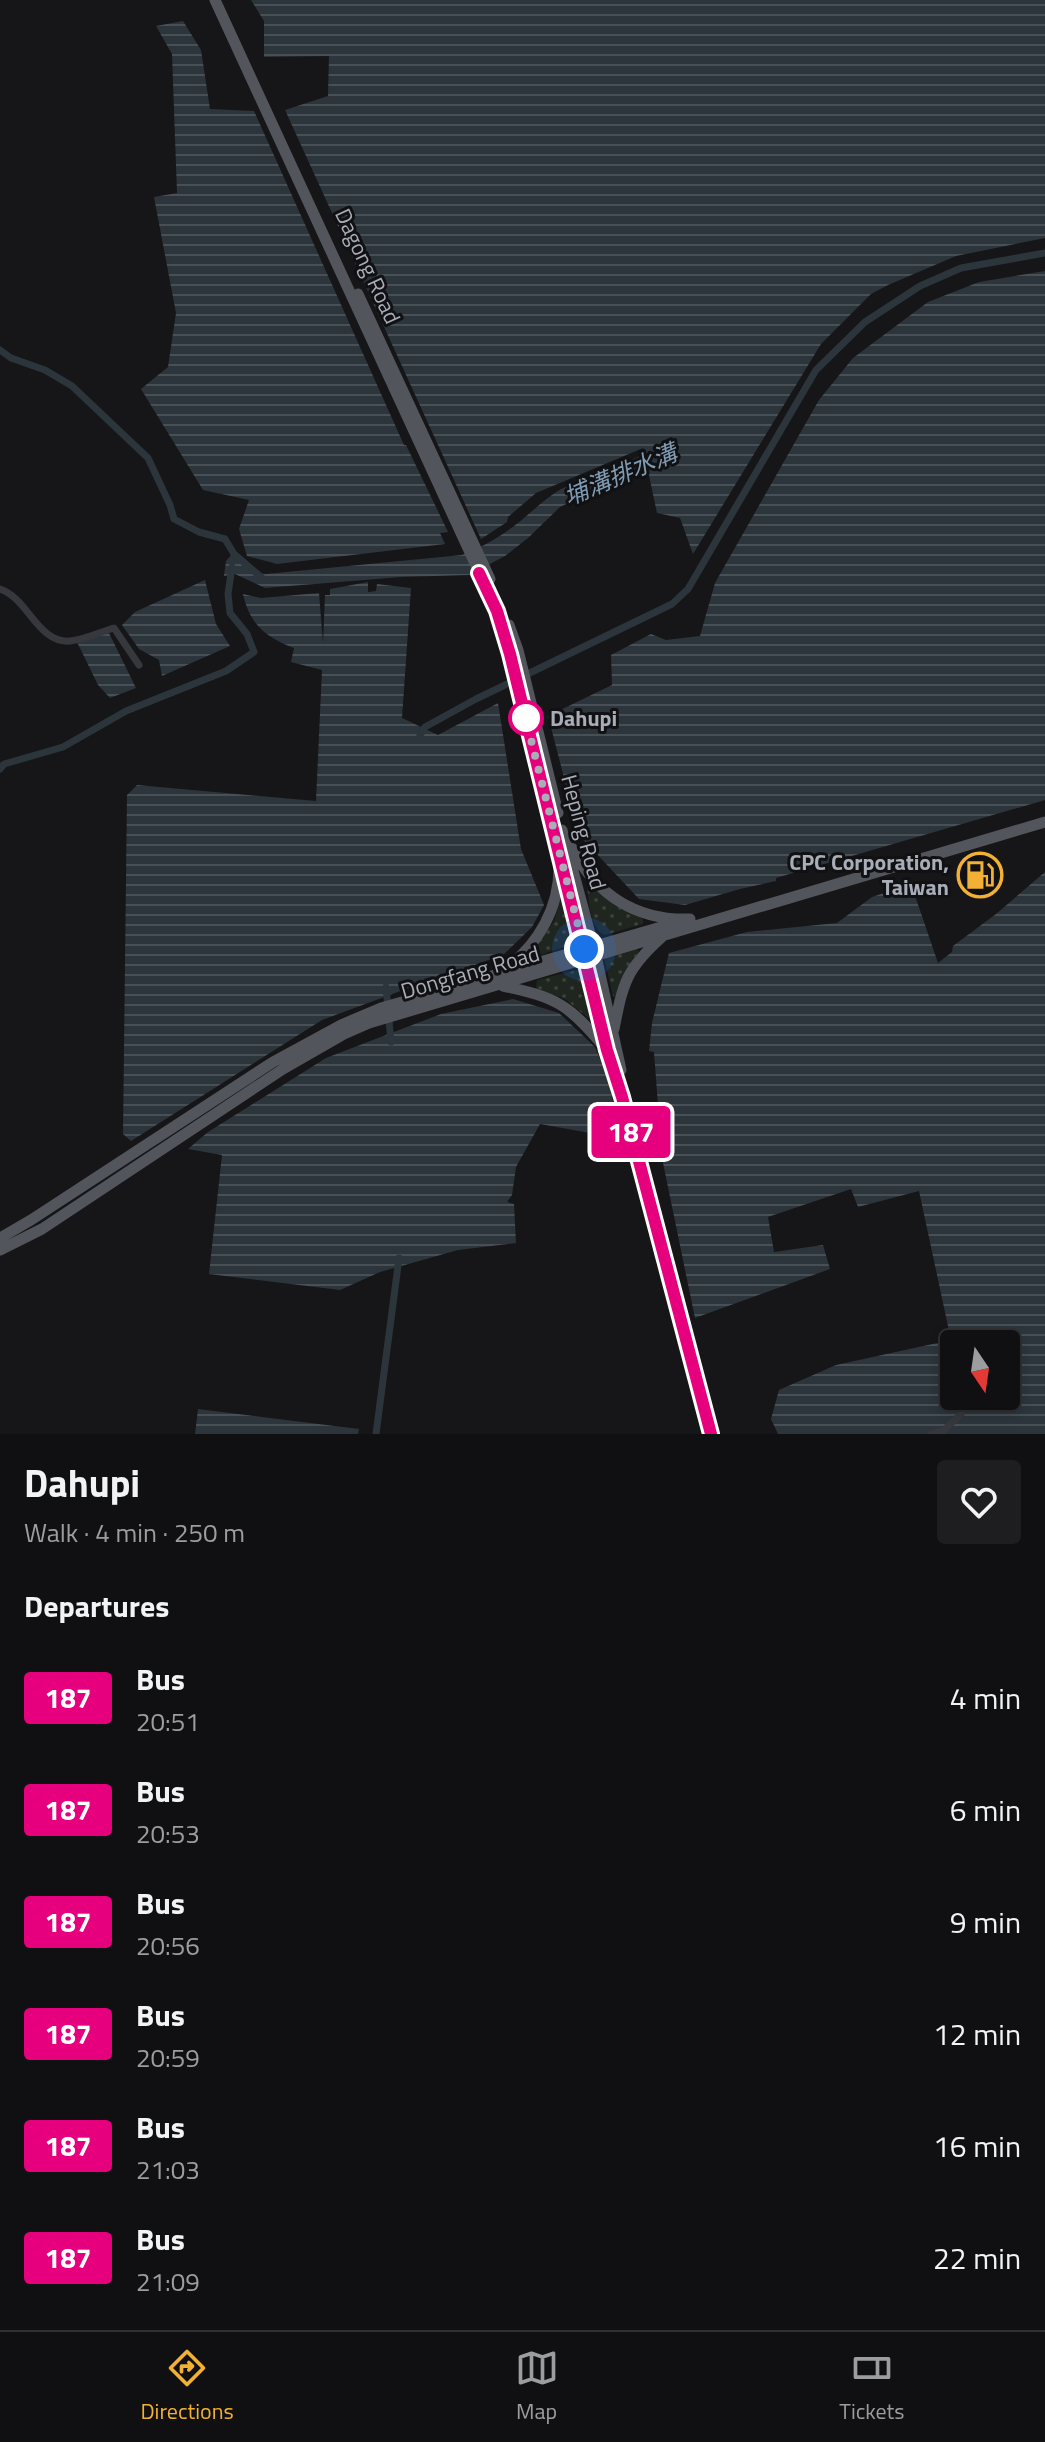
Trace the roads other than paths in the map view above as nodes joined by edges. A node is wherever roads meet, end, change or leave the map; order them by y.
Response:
1 (215, 0) edge
2 (222, 0) edge
3 (264, 98) junction
4 (483, 571) joint
5 (0, 589) edge
6 (139, 665) dead end
7 (1045, 815) edge
8 (1045, 822) edge
9 (558, 827) junction
10 (690, 919) junction
11 (665, 934) junction
12 (590, 952) junction
13 (495, 981) junction
14 (613, 1037) junction
15 (607, 1050) junction
16 (0, 1238) edge
17 (0, 1250) edge
18 (961, 1414) dead end
19 (713, 1434) edge
20 (931, 1434) edge

1 - 3 main road, Dagong Road
2 - 3 main road, Dagong Road
3 - 4 main road, Dagong Road
4 - 9 main road, Heping Road
5 - 6 street
7 - 10 main road, Dongfang Road
8 - 11 main road, Dongfang Road
9 - 10 main road
9 - 12 main road, Heping Road
9 - 13 main road
10 - 12 main road, Dongfang Road
11 - 12 main road, Dongfang Road
11 - 14 main road
12 - 13 main road, Dongfang Road
12 - 14 main road, Heping Road
12 - 15 main road, Heping Road
13 - 15 main road
13 - 16 main road, Dongfang Road
13 - 17 main road, Dongfang Road
14 - 19 main road, Heping Road
15 - 19 main road, Heping Road
18 - 20 street

